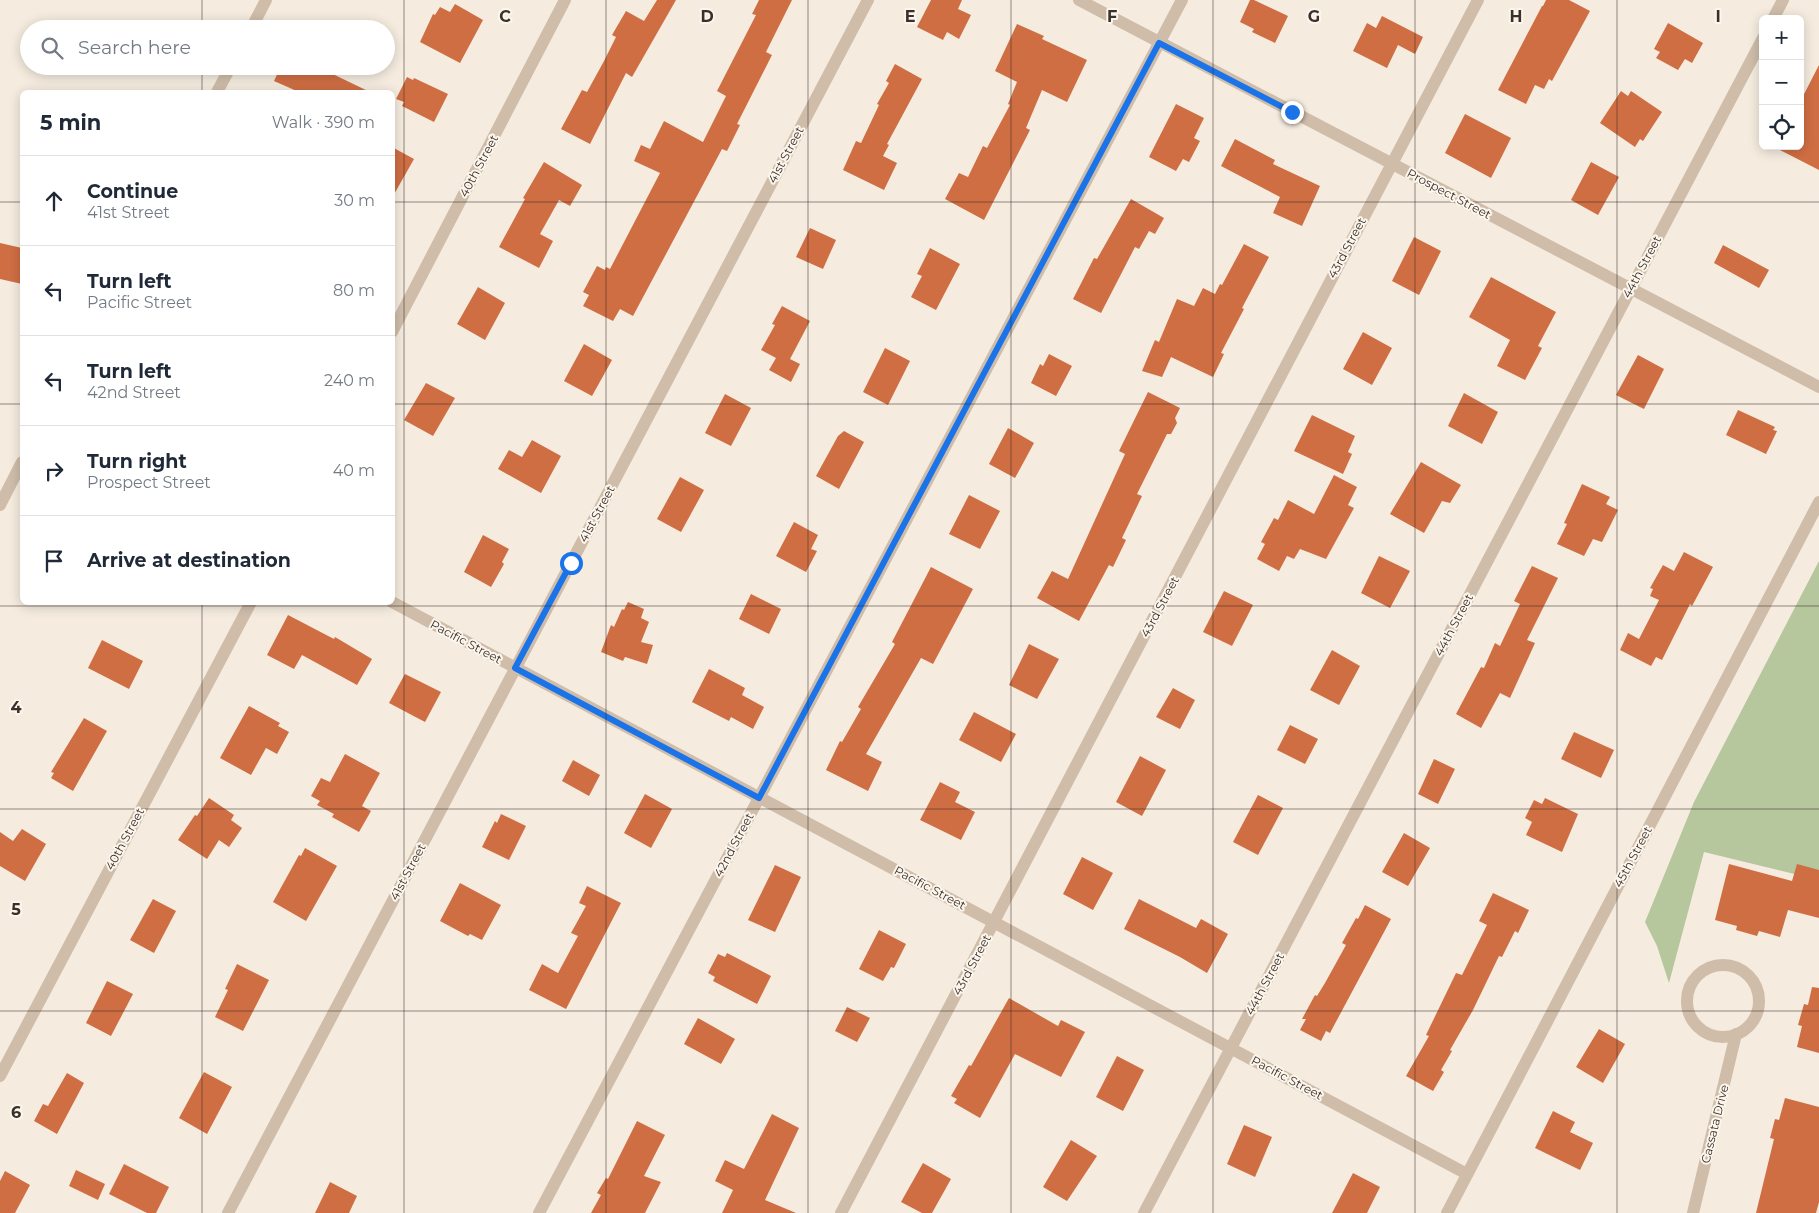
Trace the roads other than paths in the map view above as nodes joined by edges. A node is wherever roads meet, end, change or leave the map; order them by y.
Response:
1 (266, 0) edge
2 (565, 0) edge
3 (868, 0) edge
4 (1079, 0) edge
5 (1182, 0) edge
6 (1478, 0) edge
7 (1783, 0) edge
8 (1775, 15) edge
9 (256, 20) edge
10 (1159, 43) junction
11 (1759, 46) edge
12 (226, 75) edge
13 (218, 90) edge
14 (1391, 163) junction
15 (1631, 288) junction
16 (395, 326) edge
17 (1819, 387) edge
18 (20, 466) edge
19 (1819, 502) edge
20 (0, 505) edge
21 (395, 604) edge
22 (249, 605) edge
23 (515, 668) junction
24 (759, 798) junction
25 (995, 923) junction
26 (1736, 1034) junction
27 (1231, 1048) junction
28 (0, 1076) edge
29 (1467, 1174) junction
30 (228, 1213) edge
31 (539, 1213) edge
32 (841, 1213) edge
33 (1144, 1213) edge
34 (1446, 1213) edge
35 (1693, 1213) edge

1 - 9 street
2 - 16 street, 40th Street
3 - 23 street, 41st Street
4 - 10 street, Prospect Street
5 - 10 street, 42nd Street
6 - 14 street, 43rd Street
7 - 8 street
10 - 14 street, Prospect Street
10 - 24 street, 42nd Street
11 - 15 street, 44th Street
12 - 13 street
14 - 15 street, Prospect Street
14 - 25 street, 43rd Street
15 - 17 street, Prospect Street
15 - 27 street, 44th Street
18 - 20 street
19 - 29 street, 45th Street
21 - 23 street, Pacific Street
22 - 28 street, 40th Street
23 - 24 street, Pacific Street
23 - 30 street, 41st Street
24 - 25 street, Pacific Street
24 - 31 street, 42nd Street
25 - 27 street, Pacific Street
25 - 32 street, 43rd Street
26 - 26 street
26 - 35 street, Cassata Drive
27 - 29 street, Pacific Street
27 - 33 street, 44th Street
29 - 34 street, 45th Street

